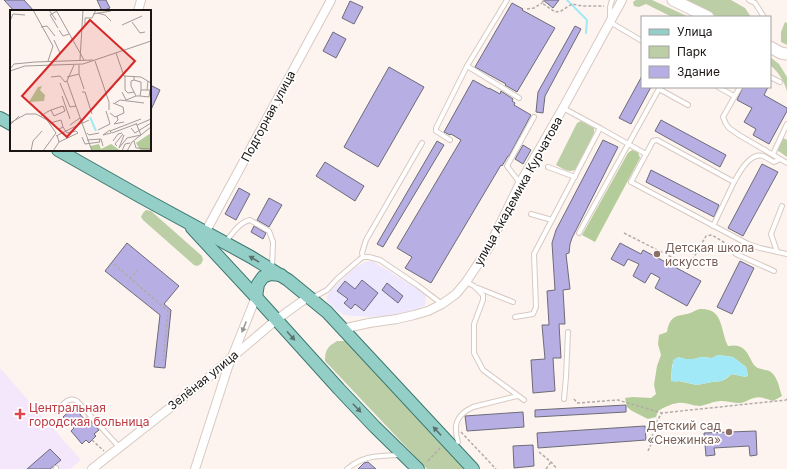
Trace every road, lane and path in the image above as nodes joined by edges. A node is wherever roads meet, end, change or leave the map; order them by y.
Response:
1 (141, 0) edge
2 (331, 0) edge
3 (507, 0) edge
4 (544, 0) edge
5 (612, 0) edge
6 (622, 0) edge
7 (673, 0) edge
8 (749, 0) edge
9 (542, 3) junction
10 (610, 7) junction
11 (527, 9) dead end
12 (138, 10) edge
13 (706, 16) edge
14 (763, 16) edge
15 (610, 22) junction
16 (641, 40) edge
17 (771, 47) edge
18 (784, 53) edge
19 (787, 63) edge
20 (467, 66) junction
21 (771, 78) edge
22 (780, 82) dead end
23 (659, 88) edge
24 (720, 88) edge
25 (739, 88) edge
26 (734, 96) junction
27 (519, 98) dead end
28 (688, 105) dead end
29 (563, 108) junction
30 (534, 117) dead end
31 (787, 124) edge
32 (600, 128) junction
33 (450, 140) dead end
34 (422, 143) dead end
35 (629, 144) junction
36 (60, 151) edge
37 (646, 154) junction
38 (773, 154) junction
39 (780, 159) junction
40 (787, 164) edge
41 (548, 167) dead end
42 (575, 177) junction
43 (734, 182) junction
44 (520, 183) junction
45 (782, 206) dead end
46 (531, 214) dead end
47 (184, 220) junction
48 (552, 220) junction
49 (713, 226) junction
50 (206, 232) junction
51 (579, 233) dead end
52 (624, 233) dead end
53 (706, 236) dead end
54 (225, 242) junction
55 (777, 252) junction
56 (736, 254) dead end
57 (787, 254) edge
58 (363, 257) junction
59 (114, 264) dead end
60 (138, 270) dead end
61 (774, 271) dead end
62 (276, 273) junction
63 (130, 279) junction
64 (466, 282) junction
65 (474, 286) junction
66 (256, 297) junction
67 (309, 298) junction
68 (513, 302) dead end
69 (442, 304) junction
70 (515, 318) dead end
71 (276, 320) junction
72 (342, 329) junction
73 (568, 332) dead end
74 (231, 358) junction
75 (163, 361) dead end
76 (517, 396) junction
77 (564, 399) dead end
78 (574, 399) dead end
79 (787, 399) edge
80 (524, 400) dead end
81 (56, 411) dead end
82 (662, 413) junction
83 (92, 440) dead end
84 (458, 442) dead end
85 (120, 448) junction
86 (648, 451) dead end
87 (539, 452) dead end
88 (105, 453) dead end
89 (404, 455) junction
90 (551, 462) junction
91 (416, 468) edge
92 (92, 469) edge
93 (195, 469) edge
94 (347, 469) edge
95 (473, 469) edge
96 (546, 469) edge
97 (557, 469) edge

1 - 12 street
2 - 50 street, Подгорная улица
3 - 20 lane
4 - 9 path
5 - 10 lane
6 - 15 street, улица Академика Курчатова
7 - 13 street
8 - 14 lane
9 - 10 path
9 - 11 path
10 - 15 lane
15 - 16 lane
15 - 29 street, улица Академика Курчатова
17 - 18 street
18 - 19 street
20 - 27 lane
20 - 33 lane
21 - 22 lane
23 - 28 lane
23 - 35 lane
24 - 26 lane
25 - 26 lane
26 - 38 lane
29 - 32 lane
29 - 44 street, улица Академика Курчатова
30 - 44 lane
31 - 38 lane
32 - 35 lane
32 - 42 lane
34 - 58 lane
35 - 37 lane
35 - 51 lane
36 - 47 main road
37 - 43 lane
37 - 49 lane
38 - 39 lane
39 - 40 lane
39 - 43 lane
41 - 42 lane
42 - 48 lane
43 - 49 lane
44 - 64 street, улица Академика Курчатова
45 - 55 lane
46 - 48 lane
47 - 50 main road
47 - 66 main road
48 - 70 lane
49 - 55 lane
50 - 54 main road
52 - 53 path
62 -> 54 main road
54 - 62 lane
55 - 57 lane
56 - 61 lane
58 - 67 lane
58 - 69 lane
59 - 63 path
60 - 63 path
62 - 66 main road
62 - 67 main road
63 - 75 path
64 - 65 lane
64 - 69 street, улица Академика Курчатова
65 - 68 lane
65 - 76 lane
66 - 71 main road
66 -> 74 street
67 - 71 street, Зелёная улица
67 - 72 main road
69 - 72 street, улица Академика Курчатова
71 - 74 street, Зелёная улица
71 -> 89 main road
95 -> 72 main road
73 - 77 lane
74 - 85 street, Зелёная улица
74 - 93 street
76 - 80 lane
76 - 84 lane
78 - 82 path
79 - 82 path
81 - 85 lane
82 - 86 path
83 - 88 path
85 - 92 street, Зелёная улица
87 - 90 path
89 - 91 main road
89 - 94 lane
90 - 96 path
90 - 97 path

